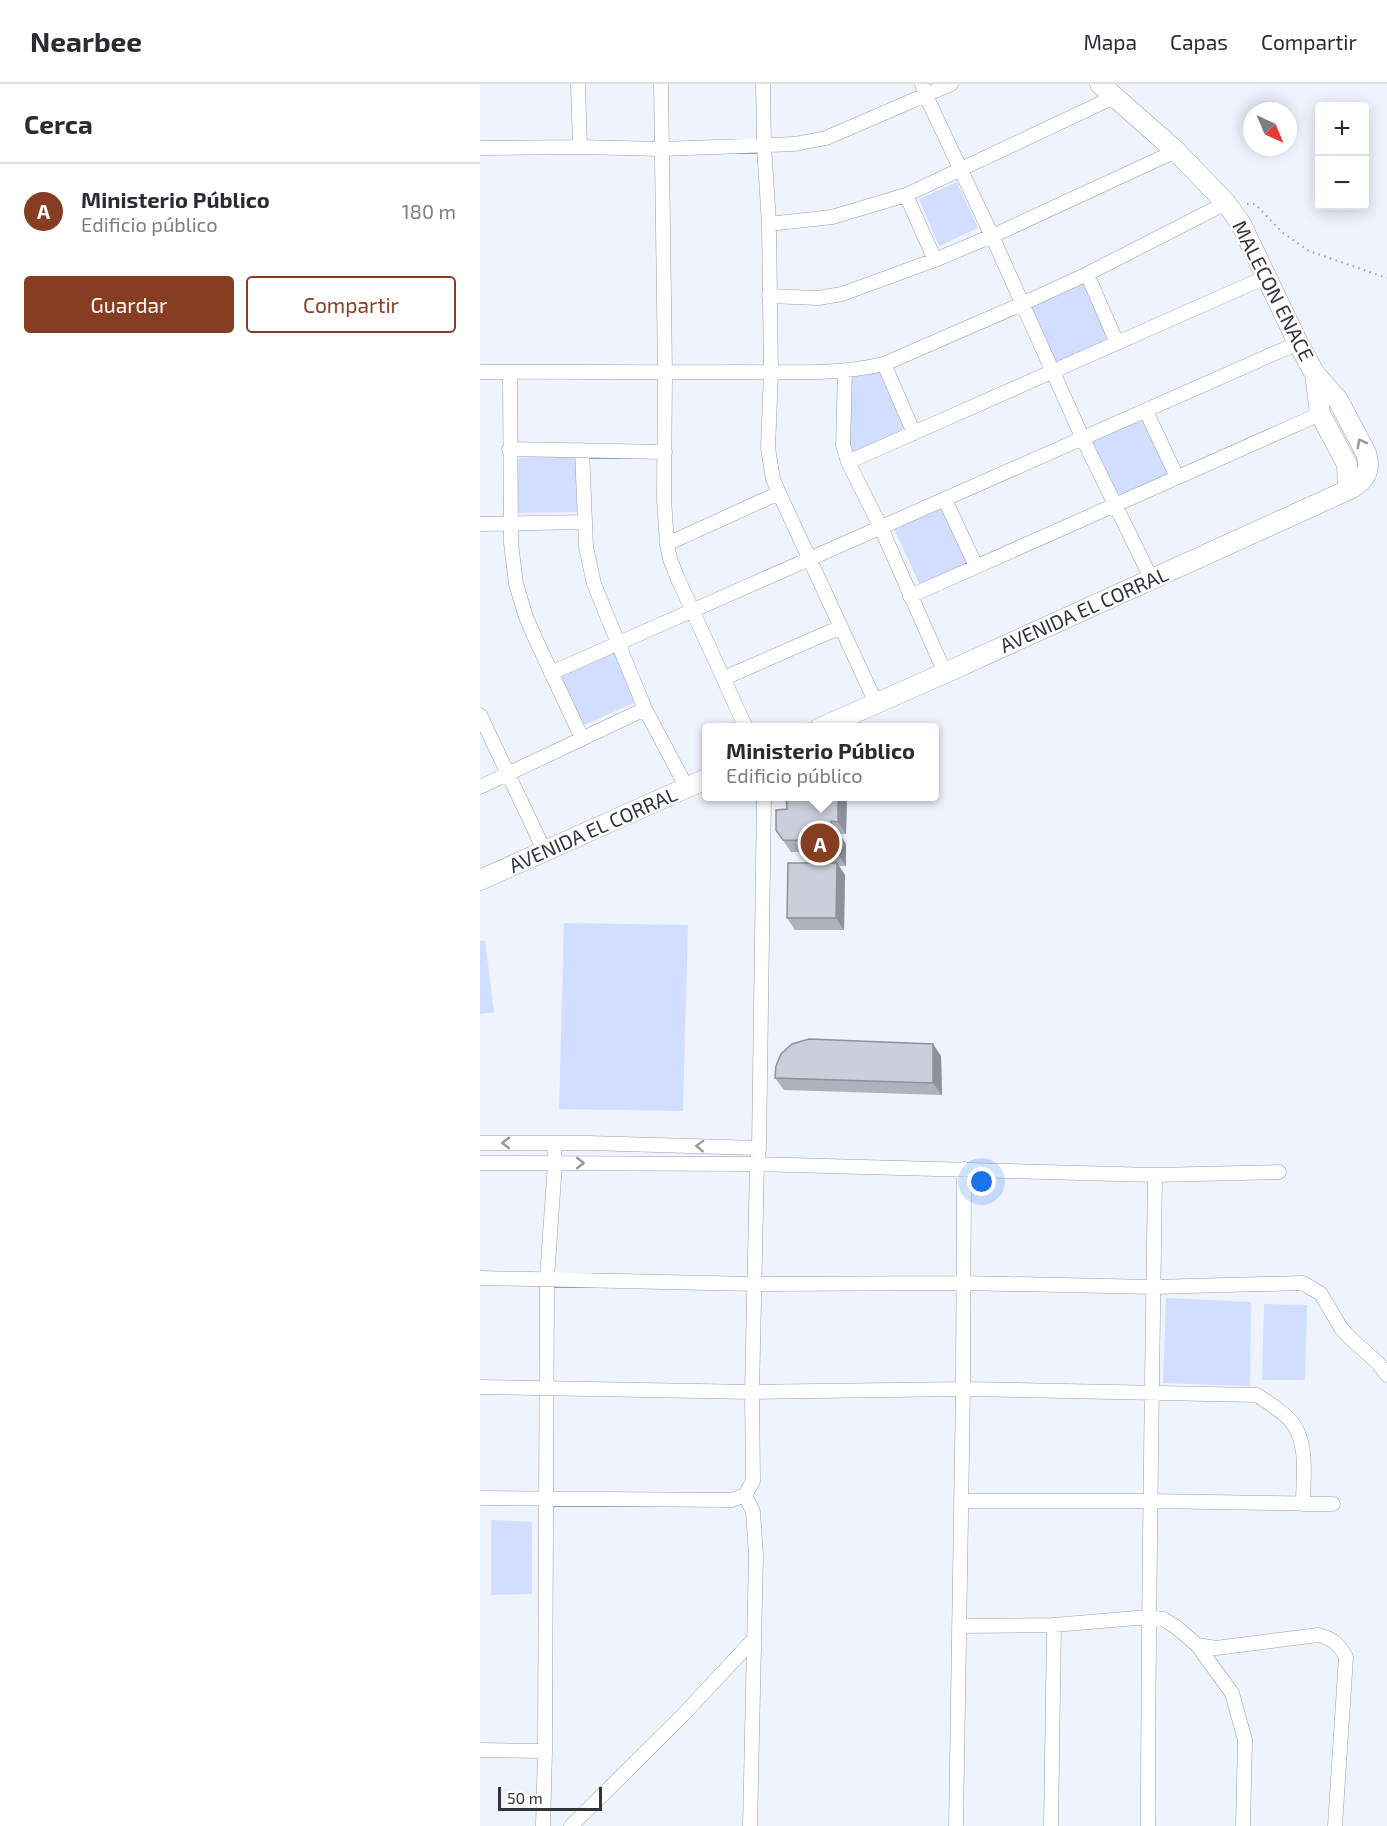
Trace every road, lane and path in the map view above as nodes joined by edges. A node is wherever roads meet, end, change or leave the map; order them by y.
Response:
1 (578, 84) edge
2 (661, 84) edge
3 (763, 84) edge
4 (951, 84) edge
5 (924, 90) edge
6 (1107, 91) edge
7 (764, 145) junction
8 (580, 147) junction
9 (480, 148) edge
10 (661, 149) junction
11 (1176, 151) junction
12 (961, 170) junction
13 (906, 195) junction
14 (1226, 203) junction
15 (769, 224) junction
16 (992, 236) junction
17 (935, 260) junction
18 (1087, 274) junction
19 (1266, 277) junction
20 (1387, 278) edge
21 (769, 296) junction
22 (1022, 304) junction
23 (1298, 343) junction
24 (1117, 344) junction
25 (884, 364) junction
26 (845, 371) junction
27 (480, 372) edge
28 (510, 372) junction
29 (771, 372) junction
30 (1053, 372) junction
31 (665, 373) junction
32 (1315, 374) junction
33 (1146, 411) junction
34 (1320, 414) junction
35 (914, 433) junction
36 (1083, 439) junction
37 (509, 450) junction
38 (582, 450) junction
39 (664, 452) junction
40 (848, 462) junction
41 (1177, 477) junction
42 (1348, 490) junction
43 (779, 493) junction
44 (945, 500) junction
45 (1114, 504) junction
46 (584, 522) junction
47 (511, 523) junction
48 (480, 524) edge
49 (881, 528) junction
50 (667, 544) junction
51 (809, 560) junction
52 (976, 566) junction
53 (1152, 580) junction
54 (910, 596) junction
55 (693, 611) junction
56 (841, 627) junction
57 (618, 644) junction
58 (945, 673) junction
59 (551, 674) junction
60 (724, 678) junction
61 (876, 703) junction
62 (645, 709) junction
63 (480, 715) edge
64 (744, 723) edge
65 (831, 723) edge
66 (582, 738) junction
67 (508, 775) junction
68 (702, 781) edge
69 (480, 787) edge
70 (687, 788) junction
71 (764, 801) edge
72 (545, 852) junction
73 (480, 880) edge
74 (480, 1143) edge
75 (554, 1143) junction
76 (759, 1148) junction
77 (480, 1163) edge
78 (555, 1163) junction
79 (757, 1164) junction
80 (964, 1169) junction
81 (1280, 1172) dead end
82 (1155, 1175) junction
83 (480, 1278) edge
84 (547, 1278) junction
85 (963, 1283) junction
86 (754, 1284) junction
87 (1154, 1287) junction
88 (1387, 1374) edge
89 (480, 1387) edge
90 (547, 1388) junction
91 (963, 1389) junction
92 (752, 1392) junction
93 (1153, 1394) junction
94 (745, 1495) junction
95 (480, 1498) edge
96 (546, 1499) junction
97 (1151, 1501) junction
98 (962, 1502) junction
99 (1303, 1504) junction
100 (1333, 1504) dead end
101 (1148, 1617) junction
102 (1054, 1625) junction
103 (960, 1626) junction
104 (754, 1639) junction
105 (1197, 1646) junction
106 (480, 1750) edge
107 (545, 1751) junction
108 (543, 1826) edge
109 (571, 1826) edge
110 (750, 1826) edge
111 (956, 1826) edge
112 (1052, 1826) edge
113 (1148, 1826) edge
114 (1243, 1826) edge
115 (1335, 1826) edge

1 - 8 street
2 - 10 street
3 - 7 street
4 - 5 street
5 - 7 street
5 - 12 street
6 - 11 street, MALECON ENACE
6 - 12 street
7 - 10 street
7 - 15 street
8 - 9 street
8 - 10 street
10 - 31 street
11 - 14 street, MALECON ENACE
11 - 16 street
12 - 13 street
12 - 16 street
13 - 15 street
13 - 17 street
14 - 18 street
14 - 19 street, MALECON ENACE
14 - 20 path
15 - 21 street
16 - 17 street
16 - 22 street
17 - 21 street
18 - 22 street
18 - 24 street
19 - 23 street, MALECON ENACE
19 - 24 street
21 - 29 street
22 - 25 street
22 - 30 street
23 - 32 street, MALECON ENACE
23 - 33 street
24 - 30 street
25 - 26 street
25 - 35 street
26 - 29 street
26 - 40 street
27 - 28 street
28 - 31 street
28 - 37 street
29 - 31 street
29 - 43 street
30 - 35 street
30 - 36 street
31 - 39 street
32 - 34 street, MALECON ENACE
42 -> 32 street, MALECON ENACE
33 - 36 street
33 - 41 street
34 - 41 street
34 - 42 street, MALECON ENACE
35 - 40 street
36 - 44 street
36 - 45 street
37 - 38 street
37 - 47 street
38 - 39 street
38 - 46 street
39 - 50 street
40 - 49 street
41 - 45 street
42 - 53 street, AVENIDA EL CORRAL
43 - 50 street
43 - 51 street
44 - 49 street
44 - 52 street
45 - 52 street
45 - 53 street
46 - 47 street
46 - 57 street
47 - 48 street
47 - 59 street
49 - 51 street
49 - 54 street
50 - 55 street
51 - 55 street
51 - 56 street
52 - 54 street
53 - 58 street, AVENIDA EL CORRAL
54 - 58 street
55 - 57 street
55 - 60 street
56 - 60 street
56 - 61 street
57 - 59 street
57 - 62 street
58 - 61 street, AVENIDA EL CORRAL
59 - 66 street
60 - 64 street
61 - 65 street, AVENIDA EL CORRAL
62 - 66 street
62 - 70 street
63 - 67 street
66 - 67 street
67 - 69 street
67 - 72 street
68 - 70 street, AVENIDA EL CORRAL
70 - 72 street, AVENIDA EL CORRAL
71 - 76 street
72 - 73 street, AVENIDA EL CORRAL
75 -> 74 street
76 -> 75 street
75 - 78 street
76 - 79 street
77 - 78 street
78 -> 79 street
78 - 84 street
79 - 80 street
79 - 86 street
80 - 82 street
80 - 85 street
81 - 82 street
82 - 87 street
83 - 84 street
84 - 86 street
84 - 90 street
85 - 86 street
85 - 87 street
85 - 91 street
86 - 92 street
87 - 88 street
87 - 93 street
89 - 90 street
90 - 92 street
90 - 96 street
91 - 92 street
91 - 93 street
91 - 98 street
92 - 94 street
93 - 97 street
93 - 99 street
94 - 96 street
94 - 104 street
95 - 96 street
96 - 107 street
97 - 98 street
97 - 99 street
97 - 101 street
98 - 103 street
99 - 100 street
101 - 102 street
101 - 105 street
101 - 113 street
102 - 103 street
102 - 112 street
103 - 111 street
104 - 109 street
104 - 110 street
105 - 114 street
105 - 115 street
106 - 107 street
107 - 108 street

